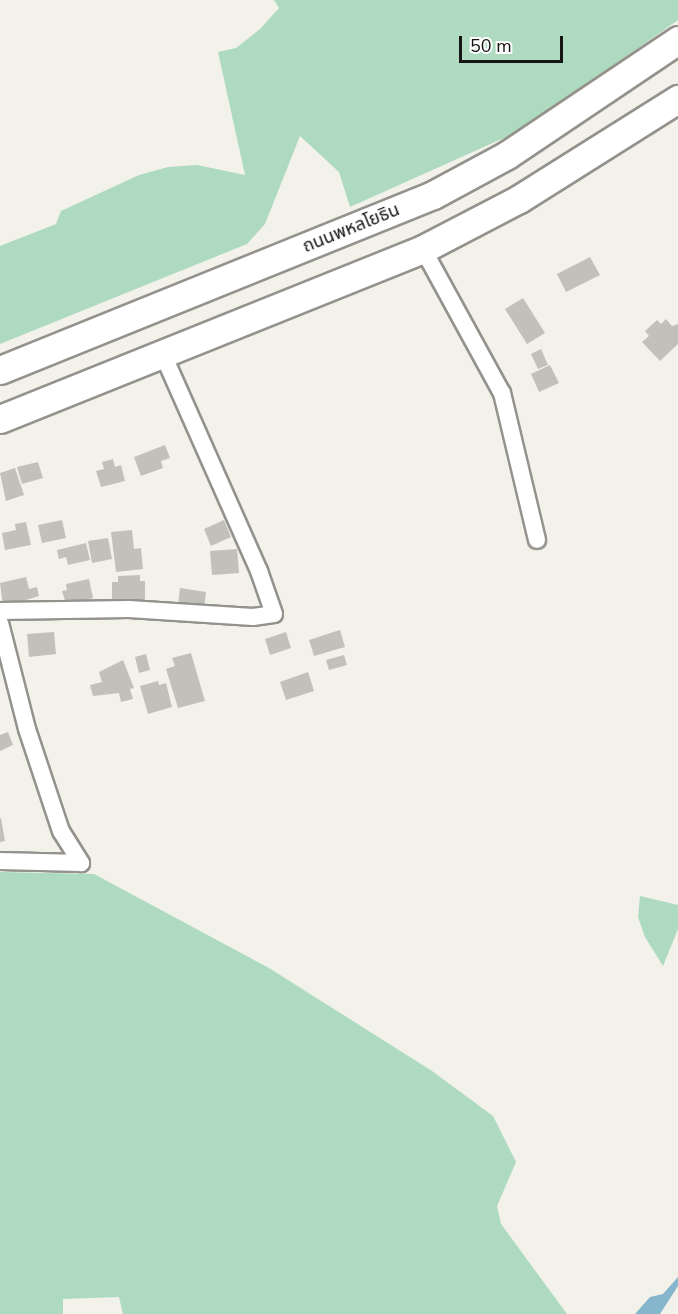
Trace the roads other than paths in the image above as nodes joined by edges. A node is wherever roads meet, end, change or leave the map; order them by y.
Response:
1 (678, 40) edge
2 (678, 99) edge
3 (423, 249) junction
4 (122, 321) junction
5 (162, 352) junction
6 (136, 362) junction
7 (0, 370) edge
8 (0, 419) edge
9 (537, 540) dead end
10 (0, 611) edge
11 (0, 623) edge
12 (0, 861) edge

1 - 4 highway, ถนนพหลโยธิน
2 - 3 highway
3 - 5 highway
3 - 9 street
4 - 6 highway
4 - 7 highway, ถนนพหลโยธิน
5 - 6 highway
5 - 10 street
6 - 8 highway
11 - 12 street

